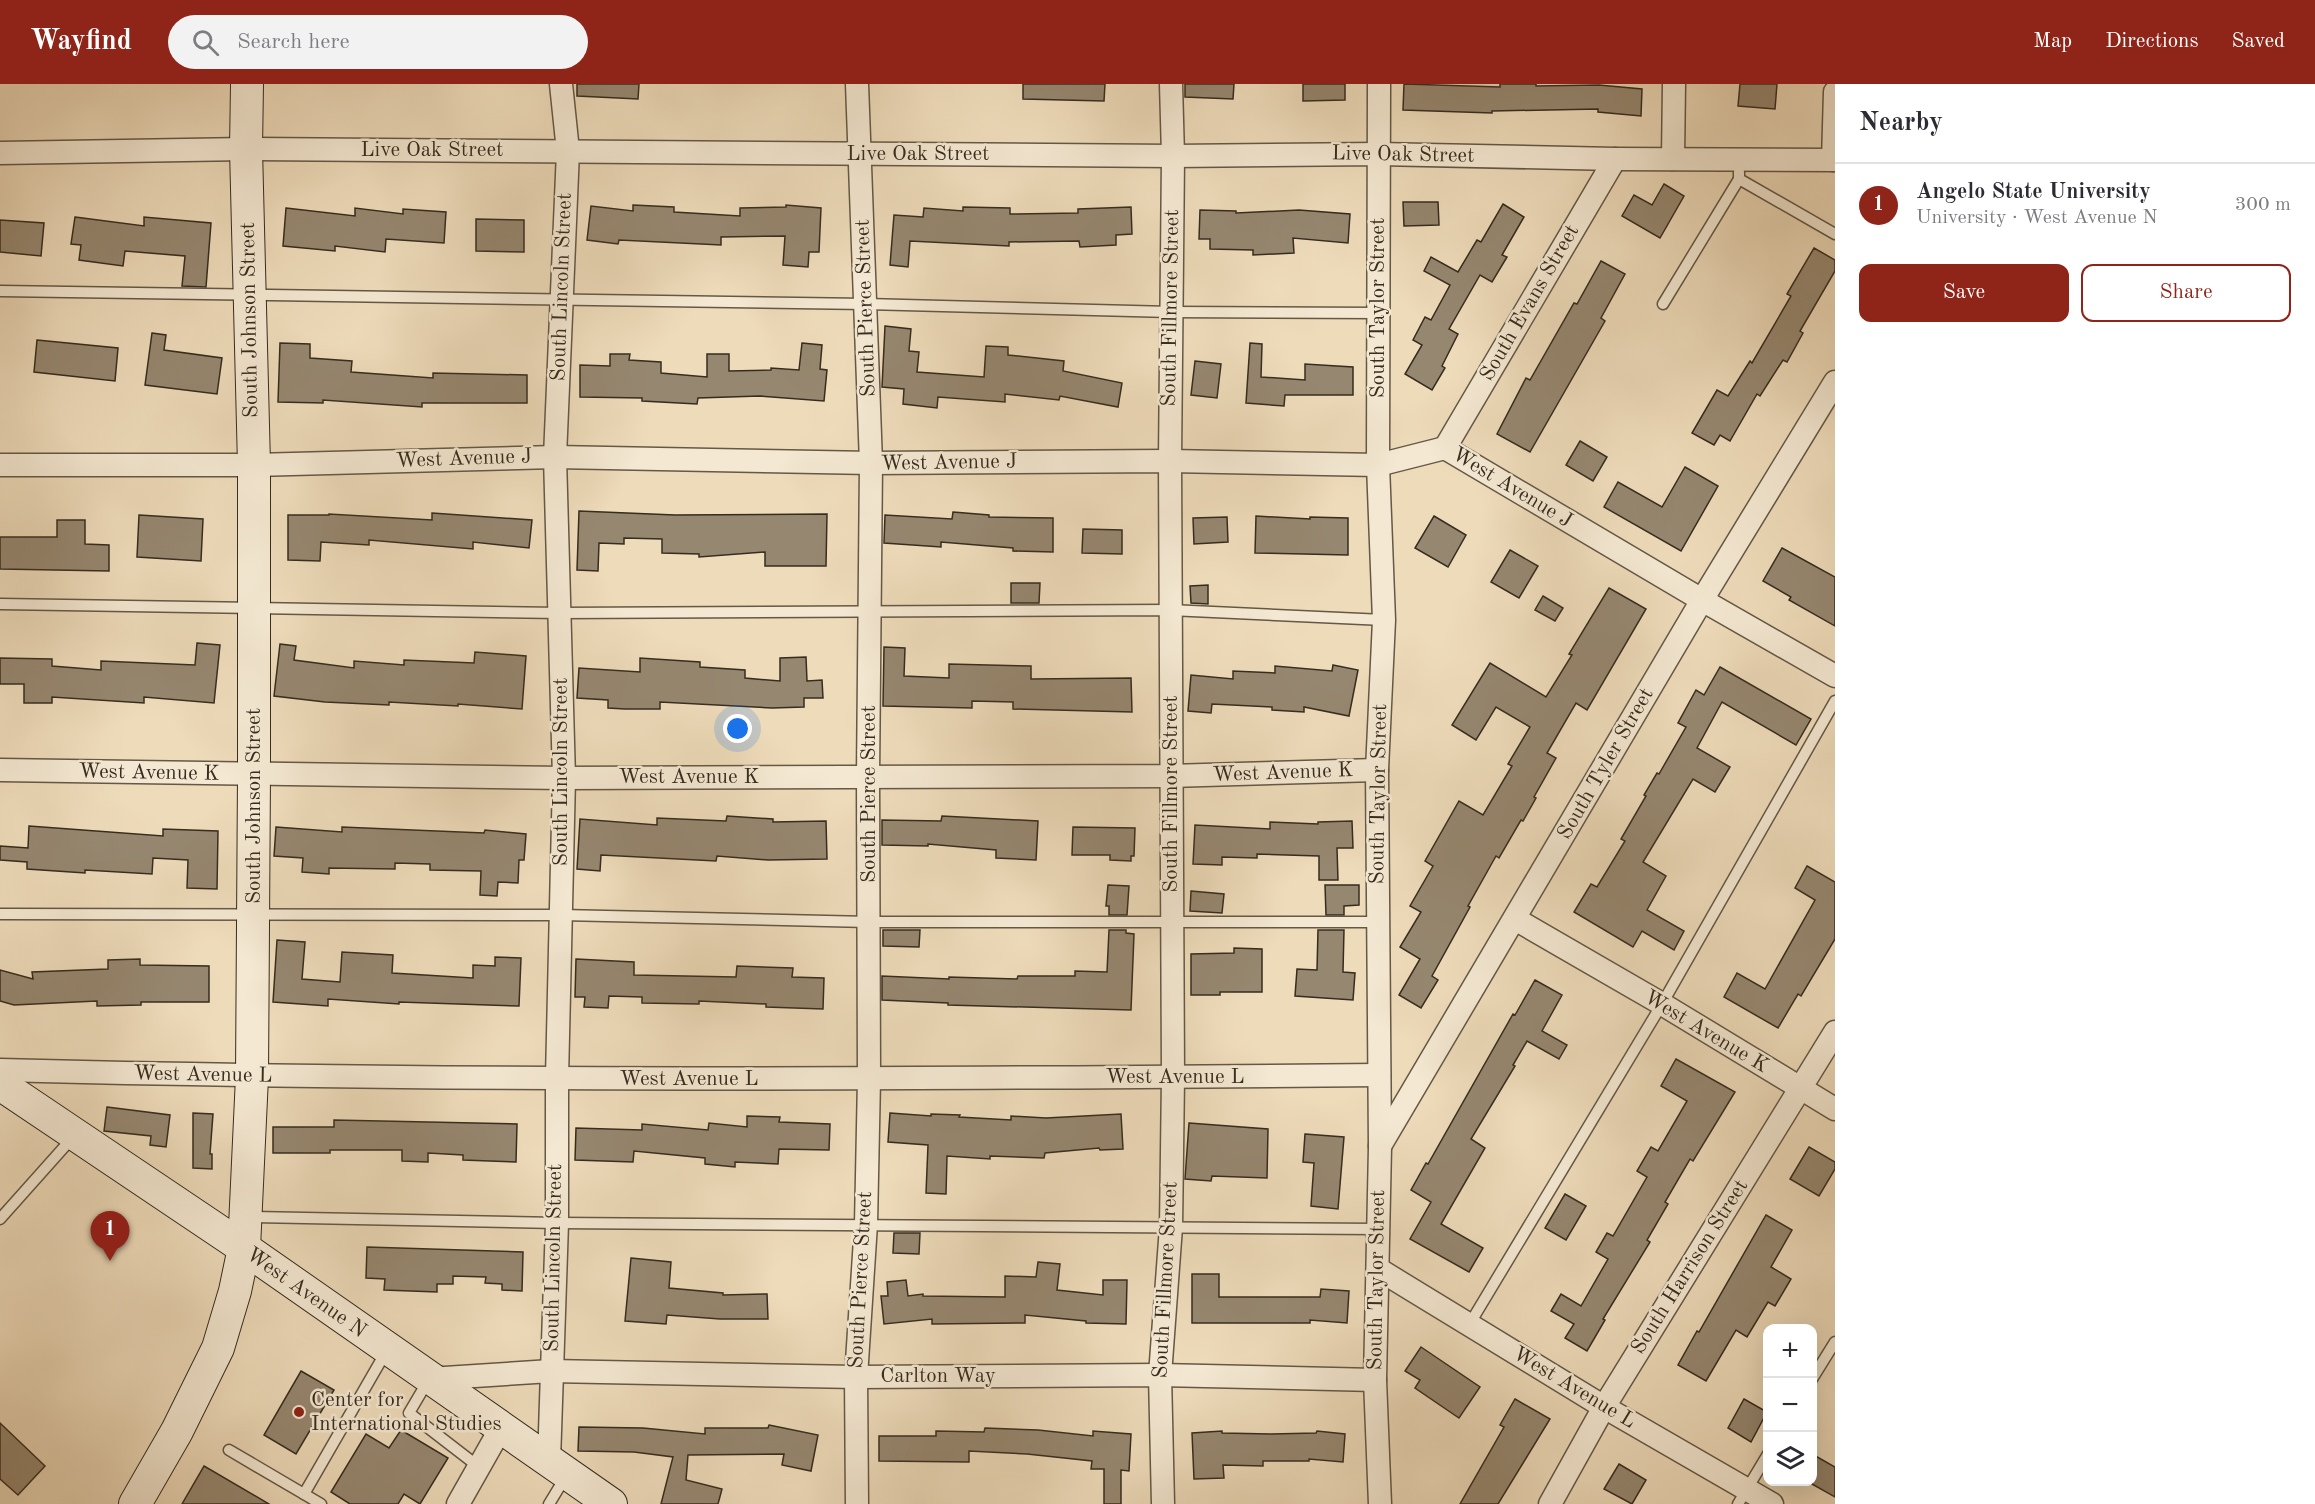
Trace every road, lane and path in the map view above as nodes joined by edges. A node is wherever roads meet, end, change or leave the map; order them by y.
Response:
1 (247, 84) edge
2 (561, 84) edge
3 (857, 84) edge
4 (1172, 84) edge
5 (1380, 84) edge
6 (1674, 84) edge
7 (1835, 92) edge
8 (246, 149) junction
9 (568, 151) junction
10 (0, 153) edge
11 (861, 154) junction
12 (1378, 154) junction
13 (1173, 156) junction
14 (1615, 159) junction
15 (1672, 159) junction
16 (1834, 160) edge
17 (1739, 169) junction
18 (1835, 234) edge
19 (0, 291) edge
20 (250, 295) junction
21 (562, 300) junction
22 (866, 304) junction
23 (1663, 304) dead end
24 (1171, 312) junction
25 (1378, 312) junction
26 (1835, 382) edge
27 (1445, 448) junction
28 (555, 456) junction
29 (1170, 461) junction
30 (871, 463) junction
31 (0, 465) edge
32 (254, 465) junction
33 (1378, 465) junction
34 (1702, 600) junction
35 (0, 604) edge
36 (254, 607) junction
37 (1170, 610) junction
38 (870, 611) junction
39 (560, 613) junction
40 (1384, 620) junction
41 (1835, 676) edge
42 (1835, 700) edge
43 (0, 770) edge
44 (1377, 770) junction
45 (254, 774) junction
46 (868, 776) junction
47 (1170, 776) junction
48 (564, 778) junction
49 (0, 914) edge
50 (254, 915) junction
51 (561, 915) junction
52 (1515, 919) junction
53 (1172, 921) junction
54 (868, 922) junction
55 (1378, 922) junction
56 (1662, 1004) junction
57 (1835, 1032) edge
58 (0, 1070) edge
59 (1379, 1075) junction
60 (252, 1077) junction
61 (1173, 1077) junction
62 (557, 1078) junction
63 (869, 1079) junction
64 (0, 1084) edge
65 (1800, 1089) junction
66 (1835, 1109) edge
67 (74, 1136) junction
68 (1380, 1148) junction
69 (245, 1217) junction
70 (0, 1219) edge
71 (557, 1223) junction
72 (866, 1224) junction
73 (1171, 1227) junction
74 (1378, 1229) junction
75 (244, 1248) junction
76 (1378, 1269) junction
77 (1469, 1325) junction
78 (1835, 1342) edge
79 (388, 1350) junction
80 (551, 1371) junction
81 (1160, 1375) junction
82 (856, 1377) junction
83 (1813, 1378) edge
84 (429, 1379) junction
85 (1375, 1380) junction
86 (1604, 1407) junction
87 (501, 1428) junction
88 (229, 1450) dead end
89 (1763, 1461) edge
90 (479, 1467) junction
91 (558, 1468) junction
92 (304, 1494) junction
93 (1742, 1497) edge
94 (135, 1504) edge
95 (321, 1504) edge
96 (458, 1504) edge
97 (549, 1504) edge
98 (611, 1504) edge
99 (857, 1504) edge
100 (1163, 1504) edge
101 (1380, 1504) edge
102 (1550, 1504) edge
103 (1772, 1504) edge

1 - 8 street, South Johnson Street
2 - 9 street, South Lincoln Street
3 - 11 street, South Pierce Street
4 - 13 street, South Fillmore Street
5 - 12 street, South Taylor Street
6 - 15 street
7 - 16 street
8 - 9 street, Live Oak Street
8 - 10 street, Live Oak Street
8 - 20 street, South Johnson Street
9 - 11 street, Live Oak Street
9 - 21 street, South Lincoln Street
11 - 13 street, Live Oak Street
11 - 22 street, South Pierce Street
12 - 13 street, Live Oak Street
12 - 14 street, Live Oak Street
12 - 25 street, South Taylor Street
13 - 24 street, South Fillmore Street
14 - 15 street, Live Oak Street
14 - 27 street, South Evans Street
15 - 17 street, Live Oak Street
16 - 17 street, Live Oak Street
17 - 18 lane
17 - 23 lane
19 - 20 lane
20 - 21 lane
20 - 32 street, South Johnson Street
21 - 22 lane
21 - 28 street, South Lincoln Street
22 - 24 lane
22 - 30 street, South Pierce Street
24 - 25 lane
24 - 29 street, South Fillmore Street
25 - 33 street, South Taylor Street
26 - 34 street, South Tyler Street
27 - 33 street, West Avenue J
27 - 34 street, West Avenue J
28 - 30 street, West Avenue J
28 - 32 street, West Avenue J
28 - 39 street, South Lincoln Street
29 - 30 street, West Avenue J
29 - 33 street, West Avenue J
29 - 37 street, South Fillmore Street
30 - 38 street, South Pierce Street
31 - 32 street, West Avenue J
32 - 36 street, South Johnson Street
33 - 40 street, South Taylor Street
34 - 41 street, West Avenue J
34 - 52 street, South Tyler Street
35 - 36 lane
36 - 39 lane
36 - 45 street, South Johnson Street
37 - 38 lane
37 - 40 lane
37 - 47 street, South Fillmore Street
38 - 39 lane
38 - 46 street, South Pierce Street
39 - 48 street, South Lincoln Street
40 - 44 street, South Taylor Street
42 - 56 lane
43 - 45 street, West Avenue K
44 - 47 street, West Avenue K
44 - 55 street, South Taylor Street
45 - 48 street, West Avenue K
45 - 50 street, South Johnson Street
46 - 47 street, West Avenue K
46 - 48 street, West Avenue K
46 - 54 street, South Pierce Street
47 - 53 street, South Fillmore Street
48 - 51 street, South Lincoln Street
49 - 50 lane
50 - 51 lane
50 - 60 street, South Johnson Street
51 - 54 lane
51 - 62 street, South Lincoln Street
52 - 56 street, West Avenue K
52 - 68 street, South Tyler Street
53 - 54 lane
53 - 55 lane
53 - 61 street, South Fillmore Street
54 - 63 street, South Pierce Street
55 - 59 street, South Taylor Street
56 - 65 street, West Avenue K
56 - 77 lane
57 - 65 street, South Harrison Street
58 - 60 street, West Avenue L
59 - 61 street, West Avenue L
59 - 68 street, South Taylor Street
60 - 62 street, West Avenue L
60 - 69 street, South Johnson Street
61 - 63 street, West Avenue L
61 - 73 street, South Fillmore Street
62 - 63 street, West Avenue L
62 - 71 street, South Lincoln Street
63 - 72 street, South Pierce Street
64 - 67 street, West Avenue N
65 - 66 street, West Avenue K
65 - 86 street, South Harrison Street
67 - 70 lane
67 - 75 street, West Avenue N
68 - 74 street, South Taylor Street
69 - 71 lane
69 - 75 street, South Johnson Street
71 - 72 lane
71 - 80 street, South Lincoln Street
72 - 73 lane
72 - 82 street, South Pierce Street
73 - 74 lane
73 - 81 street, South Fillmore Street
74 - 76 street, South Taylor Street
75 - 79 street, West Avenue N
75 - 94 street, South Johnson Street
76 - 77 street, West Avenue L
76 - 85 street, South Taylor Street
77 - 86 street, West Avenue L
78 - 83 lane
79 - 84 street, West Avenue N
79 - 92 lane
80 - 82 street, Carlton Way
80 - 84 street, Carlton Way
80 - 91 street, South Lincoln Street
81 - 82 street, Carlton Way
81 - 85 street, Carlton Way
81 - 100 street, South Fillmore Street
82 - 99 street, South Pierce Street
84 - 87 street, West Avenue N
84 - 90 lane
85 - 101 street, South Taylor Street
86 - 93 street, West Avenue L
86 - 102 street, South Harrison Street
87 - 90 street
87 - 91 street, West Avenue N
88 - 92 lane
89 - 93 lane
90 - 96 street
91 - 97 lane
91 - 98 street, West Avenue N
92 - 95 lane
93 - 103 street, West Avenue L

